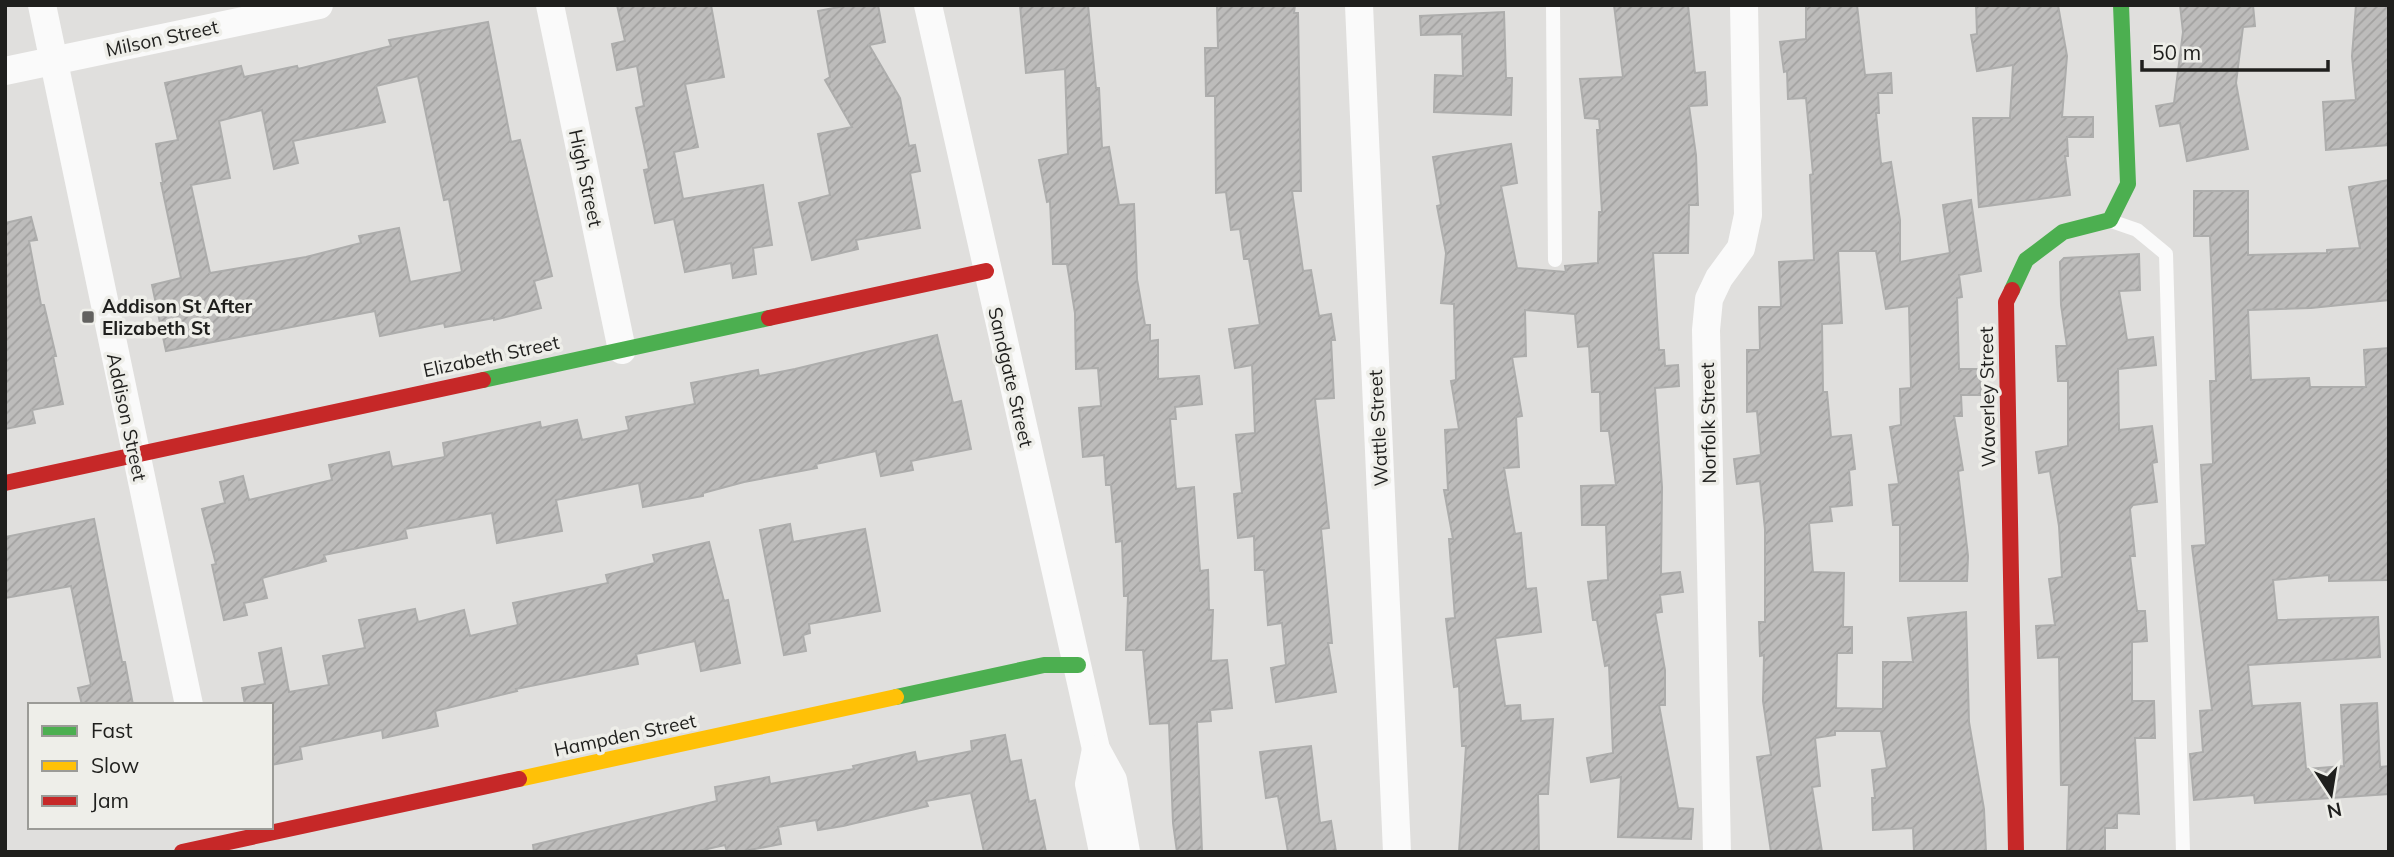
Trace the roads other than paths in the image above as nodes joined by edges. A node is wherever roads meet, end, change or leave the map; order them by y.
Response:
1 (42, 5) edge
2 (319, 5) edge
3 (550, 5) edge
4 (928, 5) edge
5 (1359, 5) edge
6 (1553, 5) edge
7 (1744, 5) edge
8 (2120, 5) edge
9 (54, 60) junction
10 (5, 71) edge
11 (2110, 220) junction
12 (1555, 260) dead end
13 (986, 271) junction
14 (622, 350) junction
15 (135, 456) junction
16 (5, 483) edge
17 (1078, 665) junction
18 (189, 703) edge
19 (1096, 749) junction
20 (220, 841) edge
21 (182, 852) edge
22 (1103, 852) edge
23 (1126, 852) edge
24 (1397, 852) edge
25 (1717, 852) edge
26 (2016, 852) edge
27 (2183, 852) edge

1 - 9 street, Addison Street
2 - 9 street, Milson Street
3 - 14 street, High Street
4 - 13 street, Sandgate Street
5 - 24 street, Wattle Street
6 - 12 lane
7 - 25 street, Norfolk Street
8 - 11 street
9 - 10 street, Milson Street
9 - 15 street, Addison Street
11 - 26 street, Waverley Street
11 - 27 lane
13 - 14 street, Elizabeth Street
13 - 17 street, Sandgate Street
14 - 15 street, Elizabeth Street
15 - 16 street, Elizabeth Street
15 - 18 street, Addison Street
17 - 19 street, Sandgate Street
17 - 20 street, Hampden Street
19 - 22 street, Sandgate Street
19 - 23 street, Sandgate Street
20 - 21 street, Hampden Street

